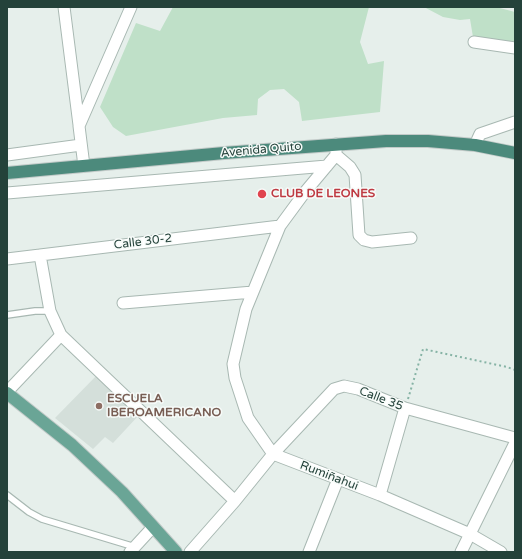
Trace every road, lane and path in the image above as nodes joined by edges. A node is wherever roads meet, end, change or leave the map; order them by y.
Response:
1 (64, 7) edge
2 (131, 7) edge
3 (474, 42) dead end
4 (515, 48) edge
5 (514, 119) edge
6 (79, 126) junction
7 (81, 145) junction
8 (476, 145) junction
9 (336, 150) junction
10 (515, 154) edge
11 (7, 155) edge
12 (84, 166) junction
13 (327, 166) junction
14 (7, 173) edge
15 (7, 193) edge
16 (280, 226) junction
17 (412, 238) dead end
18 (40, 255) junction
19 (7, 259) edge
20 (253, 292) junction
21 (123, 303) dead end
22 (50, 311) junction
23 (7, 315) edge
24 (61, 336) junction
25 (515, 370) edge
26 (7, 393) edge
27 (406, 408) junction
28 (515, 438) edge
29 (515, 443) edge
30 (273, 454) junction
31 (338, 479) junction
32 (7, 494) edge
33 (380, 495) junction
34 (235, 501) junction
35 (153, 527) junction
36 (470, 534) junction
37 (132, 549) edge
38 (176, 552) edge
39 (190, 552) edge
40 (309, 552) edge
41 (461, 552) edge
42 (501, 552) edge

1 - 6 street
2 - 6 street
3 - 4 street
5 - 8 street
6 - 7 street
7 - 11 street
7 - 12 street
8 - 9 highway, Avenida Quito
8 - 10 highway, Avenida Quito
9 - 12 highway, Avenida Quito
9 - 13 street
9 - 17 street
12 - 14 highway, Avenida Quito
13 - 15 street
13 - 16 street
16 - 18 street, Calle 30-2
16 - 20 street
18 - 19 street, Calle 30-2
18 - 22 street
20 - 21 street
20 - 30 street
22 - 23 lane
22 - 24 street
24 - 26 street
24 - 34 street
25 - 27 path
26 - 35 main road
27 - 28 street, Calle 35
27 - 30 street, Calle 35
27 - 33 street
29 - 36 street
30 - 31 street, Rumiñahui
30 - 34 street
31 - 33 street, Rumiñahui
31 - 40 street
32 - 37 lane
33 - 36 street, Rumiñahui
34 - 39 street
35 - 37 street
35 - 38 main road
36 - 41 street
36 - 42 street, Rumiñahui

